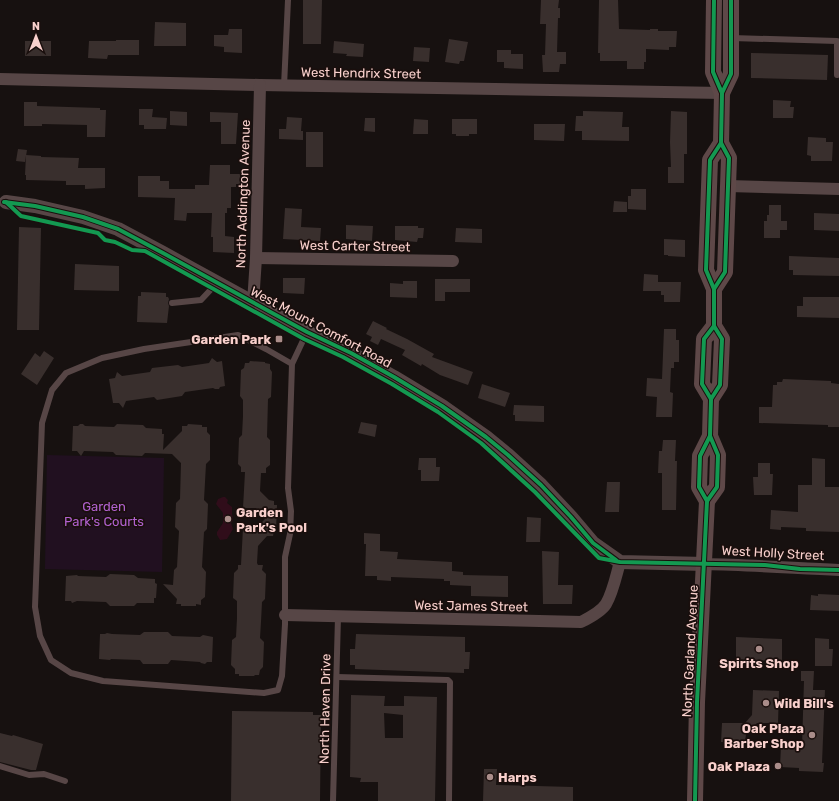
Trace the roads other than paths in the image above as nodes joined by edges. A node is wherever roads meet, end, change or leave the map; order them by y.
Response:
1 (288, 0) edge
2 (714, 0) edge
3 (731, 0) edge
4 (732, 38) junction
5 (836, 75) dead end
6 (0, 79) edge
7 (260, 85) junction
8 (284, 86) junction
9 (722, 93) junction
10 (721, 143) junction
11 (728, 186) junction
12 (839, 189) edge
13 (3, 201) edge
14 (256, 258) junction
15 (452, 261) dead end
16 (217, 283) junction
17 (714, 289) junction
18 (172, 303) dead end
19 (253, 303) junction
20 (307, 332) junction
21 (292, 364) junction
22 (620, 562) junction
23 (705, 564) junction
24 (839, 570) edge
25 (285, 615) junction
26 (338, 617) junction
27 (337, 677) junction
28 (0, 766) edge
29 (65, 781) dead end
30 (333, 801) edge
31 (449, 801) edge
32 (695, 801) edge

1 - 8 lane
2 - 9 main road
3 - 4 main road
4 - 5 lane
4 - 9 main road
6 - 7 street, West Hendrix Street
7 - 8 street, West Hendrix Street
7 - 14 street, North Addington Avenue
8 - 9 street, West Hendrix Street
9 - 10 main road
10 - 11 main road
10 - 17 main road, North Garland Avenue
11 - 12 street
11 - 17 main road
13 - 16 street, West Mount Comfort Road
14 - 15 street, West Carter Street
14 - 19 street, North Addington Avenue
16 - 18 lane
16 - 19 street, West Mount Comfort Road
17 - 23 main road, North Garland Avenue
19 - 20 street, West Mount Comfort Road
20 - 21 lane
20 - 22 street, West Mount Comfort Road
21 - 25 lane
21 - 25 lane
22 - 23 street
22 - 26 street, West James Street
23 - 24 street, West Holly Street
23 - 32 main road, North Garland Avenue
25 - 26 street, West James Street
26 - 27 lane, North Haven Drive
27 - 30 lane, North Haven Drive
27 - 31 lane
28 - 29 lane

